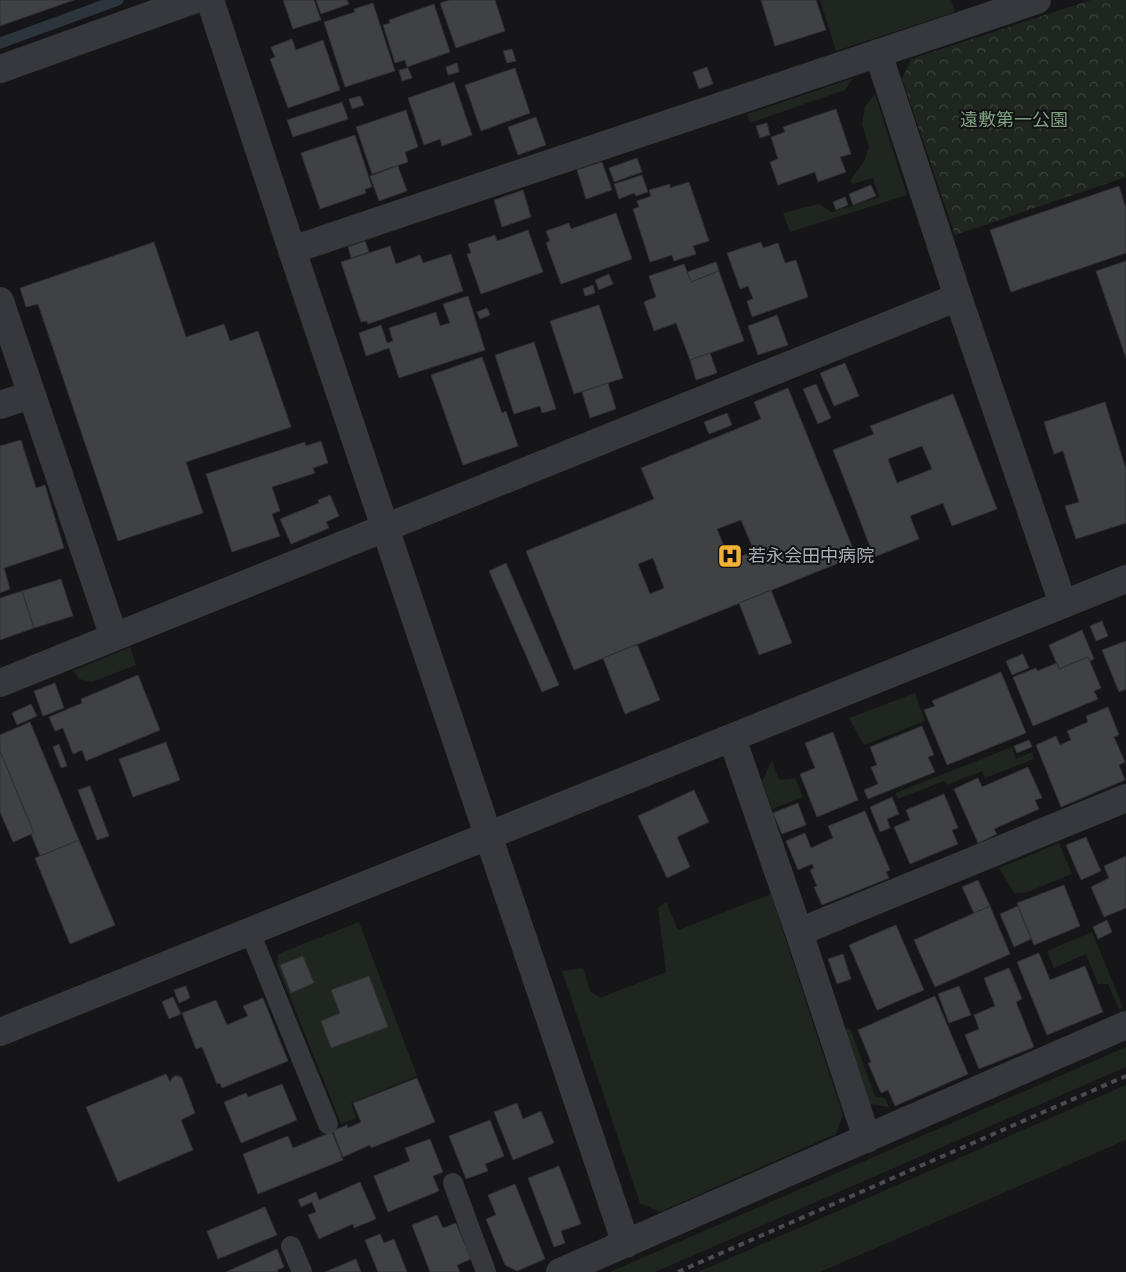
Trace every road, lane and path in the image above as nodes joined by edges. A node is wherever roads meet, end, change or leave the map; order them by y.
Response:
1 (193, 0) edge
2 (210, 0) edge
3 (1037, 0) edge
4 (878, 53) junction
5 (0, 69) edge
6 (292, 250) junction
7 (958, 297) junction
8 (0, 301) edge
9 (31, 395) junction
10 (0, 405) edge
11 (384, 527) junction
12 (1126, 578) edge
13 (1064, 604) junction
14 (114, 637) junction
15 (0, 683) edge
16 (732, 738) junction
17 (1126, 798) edge
18 (488, 835) junction
19 (250, 932) junction
20 (799, 932) junction
21 (1126, 1025) edge
22 (0, 1032) edge
23 (328, 1124) dead end
24 (867, 1139) junction
25 (452, 1183) dead end
26 (626, 1244) junction
27 (291, 1246) dead end
28 (302, 1272) edge
29 (486, 1272) edge
30 (560, 1272) edge

1 - 5 street
2 - 6 street
3 - 4 street
4 - 6 street
4 - 7 street
6 - 11 street
7 - 11 street
7 - 13 street
8 - 9 street
9 - 10 street
9 - 14 street
11 - 14 street
11 - 18 street
12 - 13 street
13 - 16 street
14 - 15 street
16 - 18 street
16 - 20 street
17 - 20 street
18 - 19 street
18 - 26 street
19 - 22 street
19 - 23 lane
20 - 24 street
21 - 24 street
24 - 26 street
25 - 29 lane
26 - 30 street
27 - 28 lane

